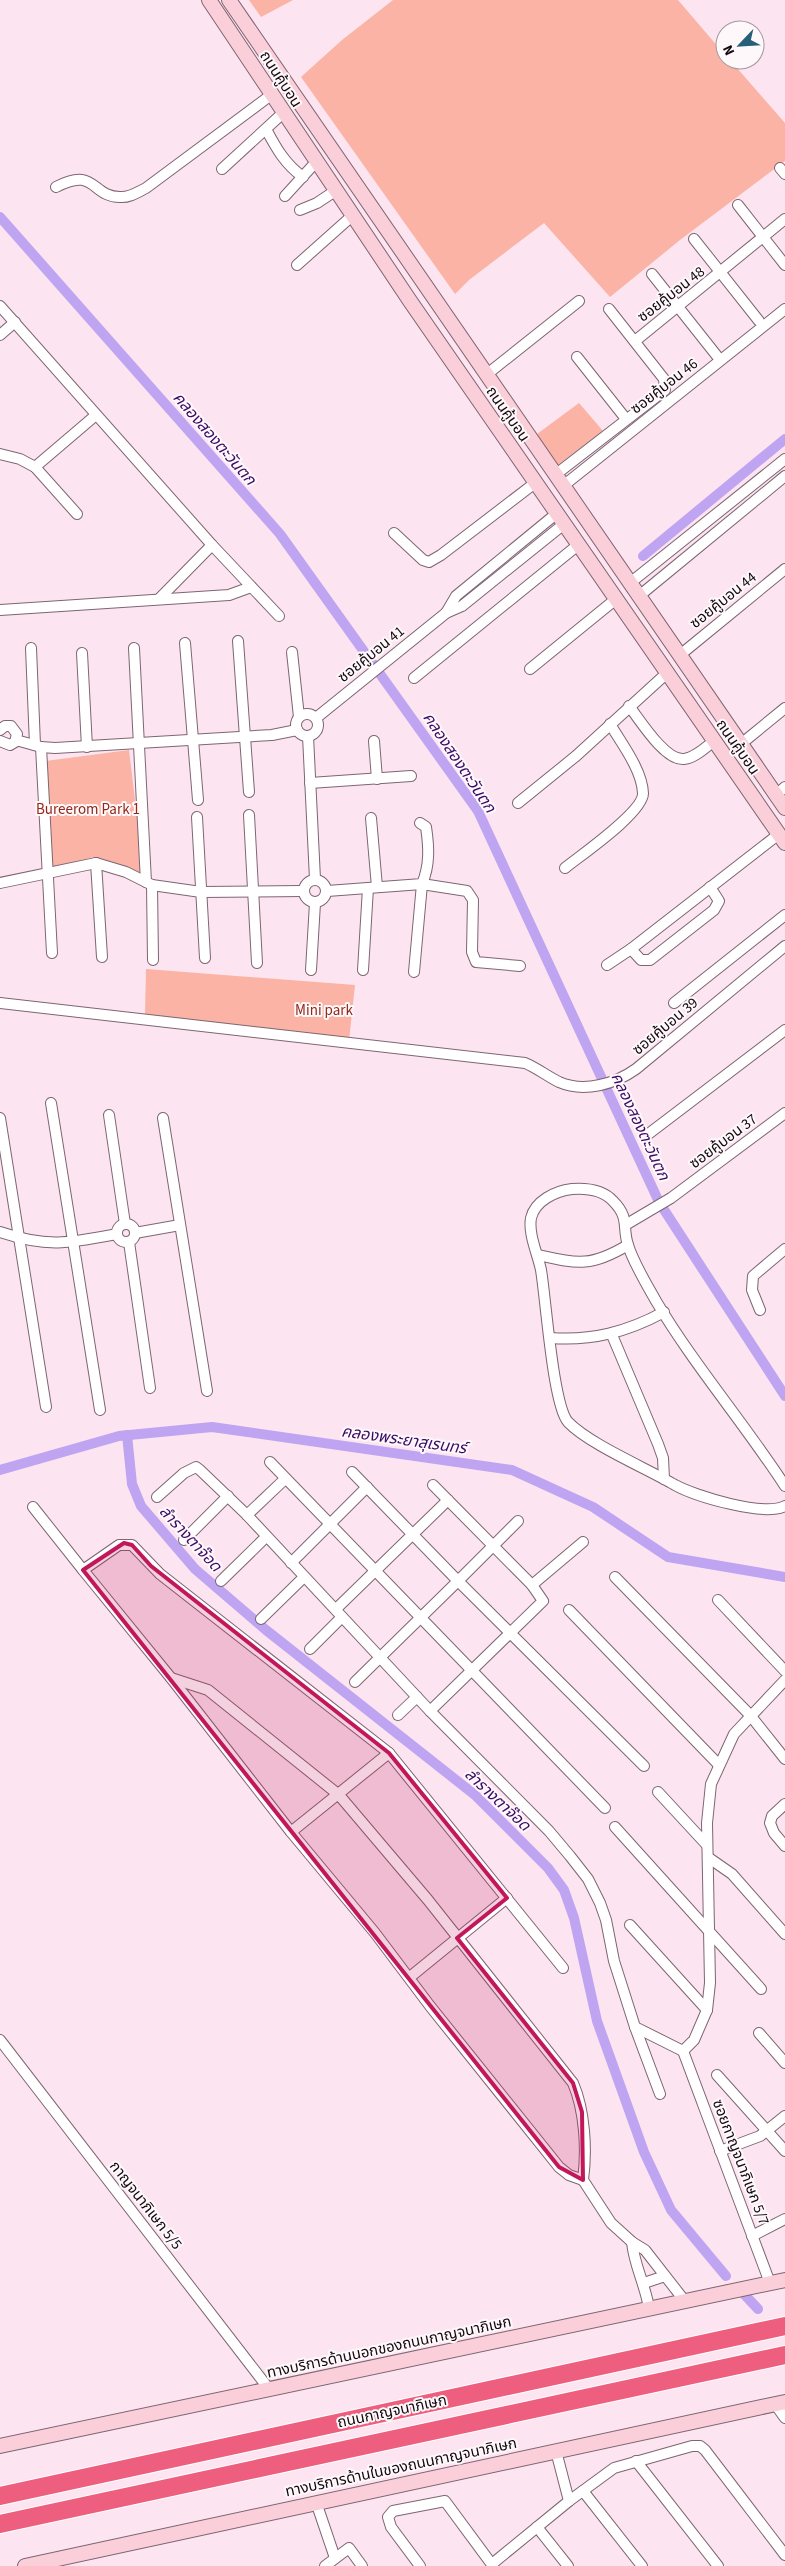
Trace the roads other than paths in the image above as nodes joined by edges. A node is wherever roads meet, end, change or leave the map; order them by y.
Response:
1 (209, 0) edge
2 (229, 0) edge
3 (246, 26) junction
4 (233, 35) junction
5 (271, 95) junction
6 (283, 113) junction
7 (266, 128) junction
8 (316, 162) junction
9 (222, 169) dead end
10 (303, 177) junction
11 (56, 187) dead end
12 (335, 190) junction
13 (285, 196) dead end
14 (738, 205) dead end
15 (300, 210) dead end
16 (352, 216) junction
17 (785, 219) edge
18 (764, 238) junction
19 (694, 239) dead end
20 (297, 265) dead end
21 (785, 265) edge
22 (721, 273) junction
23 (652, 274) dead end
24 (579, 301) dead end
25 (0, 306) edge
26 (678, 307) junction
27 (609, 309) dead end
28 (785, 310) edge
29 (759, 321) dead end
30 (15, 322) junction
31 (0, 335) edge
32 (635, 341) junction
33 (577, 356) dead end
34 (716, 356) dead end
35 (486, 375) junction
36 (96, 415) junction
37 (626, 420) junction
38 (0, 454) edge
39 (785, 459) edge
40 (35, 466) junction
41 (785, 476) edge
42 (559, 480) junction
43 (536, 483) junction
44 (77, 514) dead end
45 (560, 519) junction
46 (394, 532) dead end
47 (212, 545) junction
48 (578, 545) junction
49 (785, 569) edge
50 (630, 583) junction
51 (251, 588) junction
52 (639, 596) junction
53 (159, 599) junction
54 (616, 599) junction
55 (0, 610) edge
56 (279, 616) dead end
57 (238, 641) dead end
58 (185, 643) dead end
59 (30, 648) dead end
60 (134, 648) dead end
61 (292, 652) dead end
62 (82, 653) dead end
63 (680, 655) junction
64 (530, 669) dead end
65 (667, 673) junction
66 (414, 678) dead end
67 (629, 706) junction
68 (785, 708) edge
69 (299, 716) junction
70 (316, 718) junction
71 (610, 724) junction
72 (0, 729) edge
73 (297, 730) junction
74 (308, 736) junction
75 (245, 737) junction
76 (16, 740) junction
77 (193, 740) junction
78 (0, 741) edge
79 (374, 741) dead end
80 (714, 741) junction
81 (139, 743) junction
82 (740, 744) junction
83 (38, 746) junction
84 (87, 746) junction
85 (410, 776) dead end
86 (377, 779) junction
87 (310, 783) junction
88 (780, 791) edge
89 (249, 792) dead end
90 (198, 800) dead end
91 (518, 803) dead end
92 (785, 808) edge
93 (250, 815) dead end
94 (197, 817) dead end
95 (371, 818) dead end
96 (420, 823) dead end
97 (782, 838) edge
98 (96, 863) junction
99 (565, 868) dead end
100 (46, 874) junction
101 (315, 879) junction
102 (0, 882) edge
103 (149, 884) junction
104 (422, 884) junction
105 (710, 887) junction
106 (372, 888) junction
107 (304, 891) junction
108 (327, 891) junction
109 (201, 892) junction
110 (253, 892) junction
111 (315, 902) junction
112 (785, 915) edge
113 (785, 946) edge
114 (631, 949) junction
115 (52, 953) dead end
116 (102, 957) dead end
117 (205, 958) dead end
118 (153, 960) dead end
119 (257, 963) dead end
120 (607, 964) dead end
121 (520, 966) dead end
122 (311, 970) dead end
123 (362, 970) dead end
124 (414, 972) dead end
125 (0, 1003) edge
126 (674, 1003) dead end
127 (785, 1030) edge
128 (51, 1103) dead end
129 (785, 1113) edge
130 (109, 1115) dead end
131 (0, 1118) edge
132 (163, 1118) dead end
133 (647, 1135) dead end
134 (125, 1224) junction
135 (627, 1224) junction
136 (180, 1225) junction
137 (0, 1232) edge
138 (135, 1232) junction
139 (117, 1234) junction
140 (18, 1238) junction
141 (129, 1242) junction
142 (73, 1243) junction
143 (628, 1245) junction
144 (785, 1249) edge
145 (538, 1254) junction
146 (760, 1310) dead end
147 (664, 1312) junction
148 (612, 1335) junction
149 (551, 1338) junction
150 (150, 1388) dead end
151 (208, 1391) dead end
152 (46, 1407) dead end
153 (100, 1410) dead end
154 (270, 1462) dead end
155 (352, 1472) dead end
156 (286, 1479) junction
157 (664, 1479) junction
158 (433, 1485) dead end
159 (785, 1486) edge
160 (367, 1487) junction
161 (228, 1496) junction
162 (157, 1497) dead end
163 (448, 1500) junction
164 (785, 1506) edge
165 (33, 1507) dead end
166 (247, 1515) junction
167 (518, 1521) dead end
168 (330, 1524) junction
169 (413, 1534) junction
170 (266, 1537) junction
171 (184, 1540) dead end
172 (583, 1542) dead end
173 (493, 1547) junction
174 (291, 1562) junction
175 (82, 1570) junction
176 (376, 1572) junction
177 (304, 1577) junction
178 (615, 1577) dead end
179 (221, 1581) dead end
180 (458, 1581) junction
181 (532, 1585) junction
182 (718, 1600) dead end
183 (569, 1610) dead end
184 (339, 1613) junction
185 (421, 1618) junction
186 (261, 1619) dead end
187 (512, 1633) junction
188 (310, 1649) dead end
189 (381, 1658) junction
190 (473, 1670) junction
191 (785, 1671) edge
192 (171, 1678) junction
193 (785, 1680) edge
194 (355, 1682) dead end
195 (417, 1697) junction
196 (430, 1711) junction
197 (398, 1715) dead end
198 (750, 1715) junction
199 (388, 1753) junction
200 (785, 1758) edge
201 (720, 1765) junction
202 (644, 1766) dead end
203 (658, 1792) dead end
204 (340, 1794) junction
205 (785, 1804) edge
206 (605, 1808) dead end
207 (615, 1827) dead end
208 (291, 1832) junction
209 (707, 1845) junction
210 (785, 1846) edge
211 (709, 1858) junction
212 (507, 1898) junction
213 (630, 1925) dead end
214 (708, 1929) junction
215 (785, 1934) edge
216 (457, 1938) junction
217 (563, 1968) dead end
218 (410, 1977) junction
219 (761, 1989) dead end
220 (707, 2010) junction
221 (635, 2027) junction
222 (760, 2033) dead end
223 (0, 2040) edge
224 (683, 2051) junction
225 (785, 2063) edge
226 (717, 2075) dead end
227 (660, 2094) dead end
228 (785, 2116) edge
229 (766, 2132) junction
230 (720, 2151) junction
231 (785, 2152) edge
232 (582, 2180) junction
233 (785, 2220) edge
234 (752, 2236) junction
235 (632, 2242) junction
236 (664, 2276) junction
237 (785, 2280) edge
238 (644, 2283) junction
239 (770, 2283) junction
240 (684, 2300) junction
241 (649, 2308) junction
242 (785, 2326) edge
243 (785, 2355) edge
244 (269, 2390) junction
245 (780, 2403) edge
246 (785, 2418) edge
247 (0, 2446) edge
248 (556, 2451) junction
249 (636, 2461) junction
250 (582, 2491) junction
251 (0, 2496) edge
252 (569, 2501) junction
253 (316, 2502) junction
254 (0, 2524) edge
255 (538, 2527) junction
256 (785, 2555) edge
257 (335, 2558) junction
258 (493, 2565) edge
259 (25, 2566) edge
260 (325, 2566) edge
261 (362, 2566) edge
262 (420, 2566) edge
263 (568, 2566) edge
264 (642, 2566) edge
265 (718, 2566) edge

1 - 4 main road, ถนนคู้บอน
2 - 3 main road, ถนนคู้บอน
3 - 4 main road
3 - 35 main road, ถนนคู้บอน
4 - 5 main road, ถนนคู้บอน
5 - 6 main road, ถนนคู้บอน
5 - 11 street
6 - 7 street
6 - 8 main road, ถนนคู้บอน
7 - 9 street
7 - 10 street
8 - 10 street
8 - 12 main road, ถนนคู้บอน
10 - 13 street
12 - 15 street
12 - 16 main road, ถนนคู้บอน
14 - 18 street
16 - 20 street
16 - 43 main road, ถนนคู้บอน
17 - 18 street, ซอยคู้บอน 48
18 - 21 street
18 - 22 street, ซอยคู้บอน 48
19 - 22 street
22 - 26 street, ซอยคู้บอน 48
22 - 29 street
23 - 26 street
24 - 35 street
25 - 30 street
26 - 32 street, ซอยคู้บอน 48
26 - 34 street
27 - 32 street
28 - 42 street, ซอยคู้บอน 46
30 - 31 street
30 - 36 street
32 - 37 street, ซอยคู้บอน 48
33 - 37 street
35 - 42 main road, ถนนคู้บอน
36 - 40 street
36 - 47 street
37 - 42 street, ซอยคู้บอน 48
38 - 40 street
39 - 50 street
40 - 44 street
41 - 52 street
42 - 50 main road, ถนนคู้บอน
43 - 45 main road, ถนนคู้บอน
43 - 46 street
45 - 48 main road, ถนนคู้บอน
45 - 70 street, ซอยคู้บอน 41
47 - 51 street
47 - 53 street
48 - 54 main road, ถนนคู้บอน
48 - 66 street
49 - 63 street, ซอยคู้บอน 44
50 - 52 main road, ถนนคู้บอน
51 - 53 street
51 - 56 street
52 - 63 main road, ถนนคู้บอน
53 - 55 street
54 - 64 street
54 - 65 main road, ถนนคู้บอน
57 - 75 street
58 - 77 street
59 - 83 street
60 - 81 street
61 - 69 street
62 - 84 street
63 - 82 main road, ถนนคู้บอน
65 - 67 street
65 - 80 main road, ถนนคู้บอน
67 - 71 street
67 - 80 street
68 - 82 street
69 - 70 street
69 - 73 street
70 - 74 street
71 - 91 street
71 - 99 street
72 - 76 street
73 - 74 street
73 - 75 street
74 - 87 street
75 - 77 street
75 - 89 street
76 - 78 street
76 - 83 street
77 - 81 street
77 - 90 street
79 - 86 street
80 - 97 main road, ถนนคู้บอน
81 - 84 street
81 - 103 street
82 - 88 main road, ถนนคู้บอน
83 - 84 street
83 - 100 street
85 - 86 street
86 - 87 street
87 - 101 street
88 - 92 main road, ถนนคู้บอน
93 - 110 street
94 - 109 street
95 - 106 street
96 - 104 street
97 - 105 street
98 - 100 street
98 - 103 street
98 - 116 street
100 - 102 street
100 - 115 street
101 - 107 street
101 - 108 street
103 - 109 street
103 - 118 street
104 - 106 street
104 - 121 street
104 - 124 street
105 - 114 street
105 - 114 street
106 - 108 street
106 - 123 street
107 - 110 street
107 - 111 street
108 - 111 street
109 - 110 street
109 - 117 street
110 - 119 street
111 - 122 street
112 - 126 street
113 - 125 street, ซอยคู้บอน 39
114 - 120 street
127 - 133 street
128 - 142 street
129 - 135 street, ซอยคู้บอน 37
130 - 134 street
131 - 140 street
132 - 136 street
134 - 138 street
134 - 139 street
135 - 143 street
135 - 145 street
136 - 138 street
136 - 151 street
137 - 140 street
138 - 141 street
139 - 141 street
139 - 142 street
140 - 142 street
140 - 152 street
141 - 150 street
142 - 153 street
143 - 145 street
143 - 147 street
144 - 146 street
145 - 149 street
147 - 148 street
147 - 159 street
148 - 149 street
148 - 157 street
149 - 157 street
154 - 156 street
155 - 160 street
156 - 166 street
156 - 168 street
157 - 164 street
158 - 163 street
160 - 168 street
160 - 169 street
161 - 162 street
161 - 166 street
161 - 171 street
163 - 169 street
163 - 173 street
165 - 175 street
166 - 170 street
167 - 173 street
168 - 174 street
168 - 176 street
169 - 176 street
169 - 180 street
170 - 174 street
170 - 179 street
172 - 181 street
173 - 180 street
173 - 181 street
174 - 177 street
175 - 192 street
175 - 199 street
176 - 184 street
176 - 185 street
177 - 184 street
177 - 186 street
178 - 198 street
180 - 185 street
180 - 187 street
181 - 187 street
182 - 191 street
183 - 201 street
184 - 188 street
184 - 189 street
185 - 189 street
185 - 190 street
187 - 190 street
187 - 202 street
189 - 194 street
189 - 195 street
190 - 196 street
190 - 206 street
192 - 204 street
192 - 208 street
193 - 198 street
195 - 196 street
195 - 197 street
196 - 221 street
198 - 200 street
198 - 201 street
199 - 204 street
199 - 212 street
201 - 209 street
203 - 209 street
204 - 208 street
204 - 216 street
205 - 210 street
207 - 214 street
208 - 218 street
209 - 211 street
211 - 214 street
211 - 215 street
212 - 216 street
212 - 217 street
213 - 220 street
214 - 219 street
214 - 220 street
216 - 218 street
216 - 232 street
218 - 232 street
220 - 224 street
221 - 224 street
221 - 227 street
222 - 225 street
223 - 244 street, กาญจนาภิเษก 5/5
224 - 230 street, ซอยกาญจนาภิเษก 5/7
226 - 229 street
228 - 229 street
229 - 230 street
229 - 231 street
230 - 234 street, ซอยกาญจนาภิเษก 5/7
232 - 235 street
233 - 234 street
234 - 239 street, ซอยกาญจนาภิเษก 5/7
235 - 236 street
235 - 238 street
236 - 238 street
236 - 240 street
237 - 239 main road, ทางบริการด้านนอกของถนนกาญจนาภิเษก
238 - 241 street
239 - 240 main road, ทางบริการด้านนอกของถนนกาญจนาภิเษก
240 - 241 main road, ทางบริการด้านนอกของถนนกาญจนาภิเษก
241 - 244 main road, ทางบริการด้านนอกของถนนกาญจนาภิเษก
242 - 251 highway, ถนนกาญจนาภิเษก
243 - 254 highway, ถนนกาญจนาภิเษก
244 - 247 main road, ทางบริการด้านนอกของถนนกาญจนาภิเษก
245 - 246 street
245 - 248 main road, ทางบริการด้านในของถนนกาญจนาภิเษก
248 - 252 street
248 - 253 main road, ทางบริการด้านในของถนนกาญจนาภิเษก
249 - 250 street
249 - 256 street
249 - 265 street
250 - 252 street
250 - 264 street
252 - 255 street
253 - 257 street
253 - 259 main road, ทางบริการด้านในของถนนกาญจนาภิเษก
255 - 258 street
255 - 263 street
257 - 260 street
257 - 261 street
258 - 262 street

